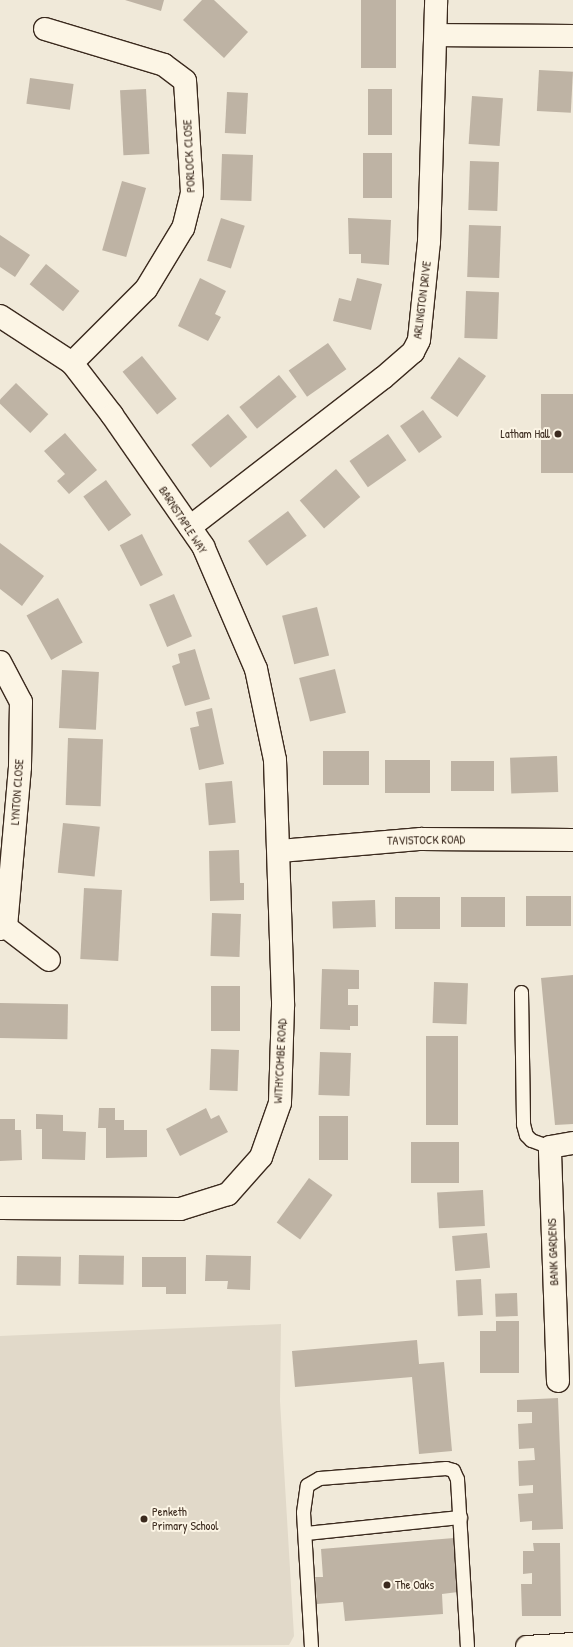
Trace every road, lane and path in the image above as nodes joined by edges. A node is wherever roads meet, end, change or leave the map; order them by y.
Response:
1 (436, 0) edge
2 (45, 29) dead end
3 (436, 35) junction
4 (573, 36) edge
5 (0, 316) edge
6 (72, 363) junction
7 (190, 527) junction
8 (0, 662) edge
9 (573, 840) edge
10 (280, 850) junction
11 (3, 928) edge
12 (49, 960) dead end
13 (521, 992) dead end
14 (573, 1143) edge
15 (550, 1147) junction
16 (0, 1208) edge
17 (558, 1381) dead end
18 (460, 1517) junction
19 (305, 1533) junction
20 (573, 1644) edge
21 (540, 1646) edge
22 (311, 1647) edge
23 (468, 1647) edge

1 - 3 street, ARLINGTON DRIVE
2 - 6 street, PORLOCK CLOSE
3 - 4 street
3 - 7 street, ARLINGTON DRIVE
5 - 6 street, BARNSTAPLE WAY
6 - 7 street, BARNSTAPLE WAY
7 - 10 street, BARNSTAPLE WAY
8 - 11 street, LYNTON CLOSE
9 - 10 street, TAVISTOCK ROAD
10 - 16 street, WITHYCOMBE ROAD
11 - 12 street, LYNTON CLOSE
13 - 15 lane
14 - 15 street
15 - 17 street, BANK GARDENS
18 - 19 lane
18 - 19 lane
18 - 23 lane
19 - 22 lane
20 - 21 street

